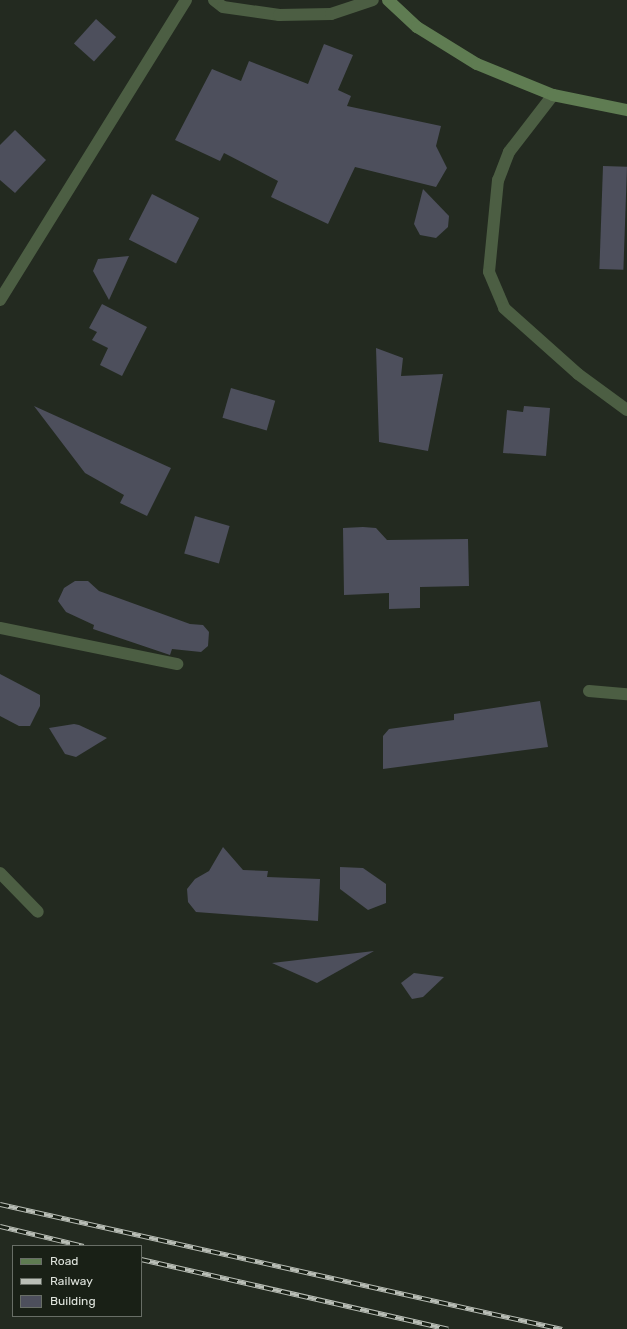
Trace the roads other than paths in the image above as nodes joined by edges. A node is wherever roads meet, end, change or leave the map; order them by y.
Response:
1 (186, 0) edge
2 (214, 0) edge
3 (374, 0) edge
4 (388, 0) edge
5 (553, 96) junction
6 (627, 110) edge
7 (0, 300) edge
8 (627, 410) edge
9 (0, 628) edge
10 (177, 664) dead end
11 (589, 691) dead end
12 (627, 694) edge
13 (0, 873) edge
14 (38, 912) dead end

1 - 7 street
2 - 3 street
4 - 5 street
5 - 6 street
5 - 8 street
9 - 10 street
11 - 12 street
13 - 14 street

